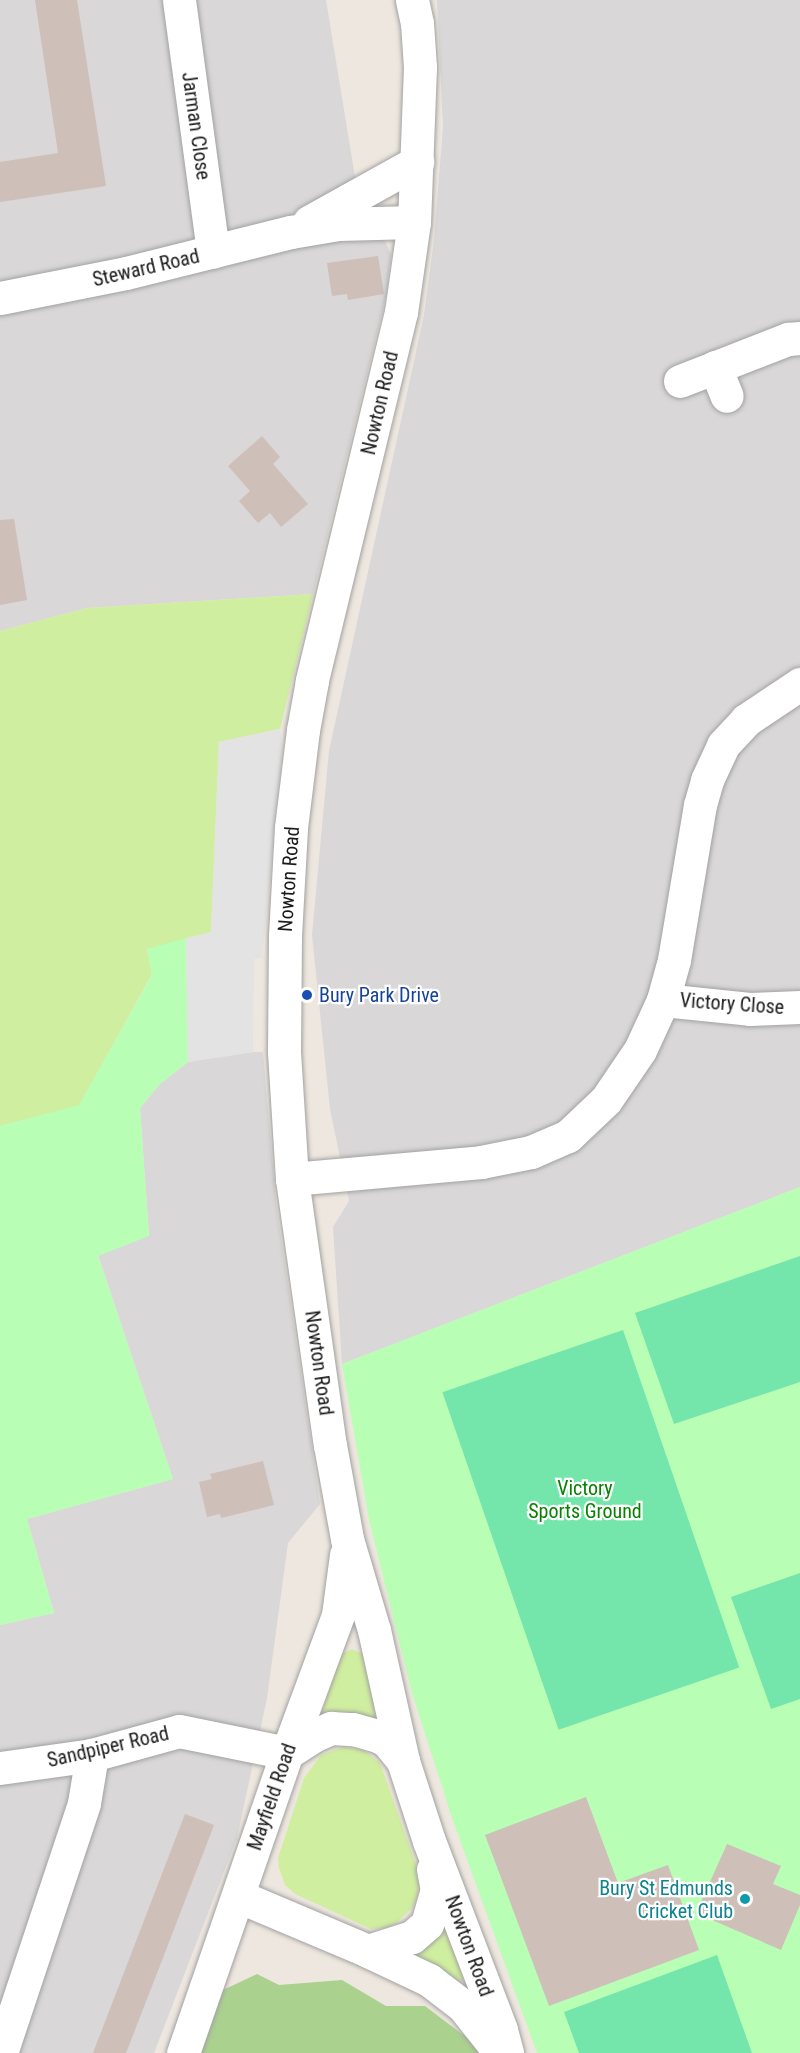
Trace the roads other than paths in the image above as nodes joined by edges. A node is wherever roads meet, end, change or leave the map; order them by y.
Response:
1 (179, 0) edge
2 (412, 0) edge
3 (417, 162) junction
4 (414, 222) junction
5 (291, 232) junction
6 (213, 252) junction
7 (0, 298) edge
8 (800, 338) edge
9 (680, 381) dead end
10 (800, 684) edge
11 (663, 999) junction
12 (800, 1007) edge
13 (292, 1179) junction
14 (347, 1539) junction
15 (287, 1753) junction
16 (92, 1755) junction
17 (403, 1761) junction
18 (0, 1767) edge
19 (429, 1840) junction
20 (238, 1896) junction
21 (368, 1951) junction
22 (1, 2053) edge
23 (183, 2053) edge
24 (500, 2053) edge
25 (507, 2053) edge

1 - 6 street, Jarman Close
2 - 3 street, Nowton Road
3 - 4 street, Nowton Road
3 - 5 street, Steward Road
4 - 5 street, Steward Road
4 - 13 street, Nowton Road
5 - 6 street, Steward Road
6 - 7 street, Steward Road
8 - 9 street
10 - 11 street
11 - 12 street, Victory Close
11 - 13 street
13 - 14 street, Nowton Road
14 - 15 street, Mayfield Road
14 - 17 street, Nowton Road
15 - 16 street, Sandpiper Road
15 - 17 street, Nowton Road
15 - 20 street, Mayfield Road
16 - 18 street, Sandpiper Road
16 - 22 street
17 - 19 street, Nowton Road
19 - 21 street, Nowton Road
19 - 25 street, Nowton Road
20 - 21 street, Nowton Road
20 - 23 street, Mayfield Road
21 - 24 street, Nowton Road

